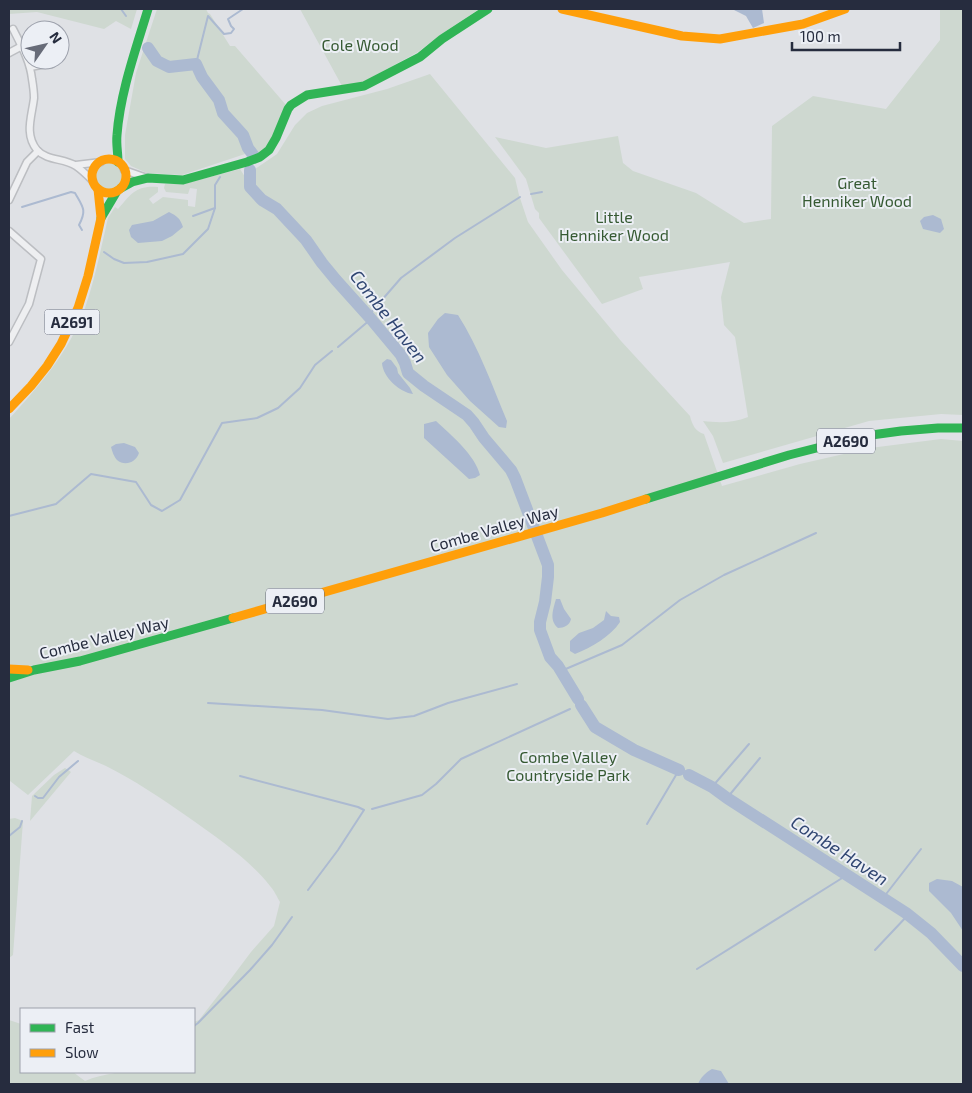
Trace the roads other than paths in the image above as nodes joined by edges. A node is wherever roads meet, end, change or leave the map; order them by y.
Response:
1 (148, 9) edge
2 (488, 9) edge
3 (562, 9) edge
4 (844, 9) edge
5 (13, 29) dead end
6 (20, 42) edge
7 (31, 70) edge
8 (116, 135) junction
9 (38, 151) junction
10 (103, 161) junction
11 (118, 162) junction
12 (76, 165) junction
13 (124, 170) junction
14 (148, 178) junction
15 (96, 185) junction
16 (119, 190) junction
17 (9, 200) edge
18 (101, 218) junction
19 (9, 231) edge
20 (9, 342) edge
21 (9, 409) edge
22 (963, 428) edge
23 (9, 669) edge
24 (34, 670) junction
25 (9, 678) edge

1 - 8 main road
2 - 14 main road
3 - 4 main road
5 - 6 street
7 - 9 street
8 - 10 main road
8 - 11 main road
9 - 12 street
9 - 17 street
10 - 11 main road
10 - 12 street
10 - 15 main road
11 - 13 main road
12 - 15 street
13 - 14 street
13 - 16 main road
14 - 16 main road
15 - 16 main road
15 - 18 main road, A2691
16 - 18 main road, A2691
18 - 21 main road, A2691
19 - 20 street
22 - 24 main road, Combe Valley Way / A2690
23 - 24 main road, Combe Valley Way / A2690
24 - 25 main road, Combe Valley Way / A2690

